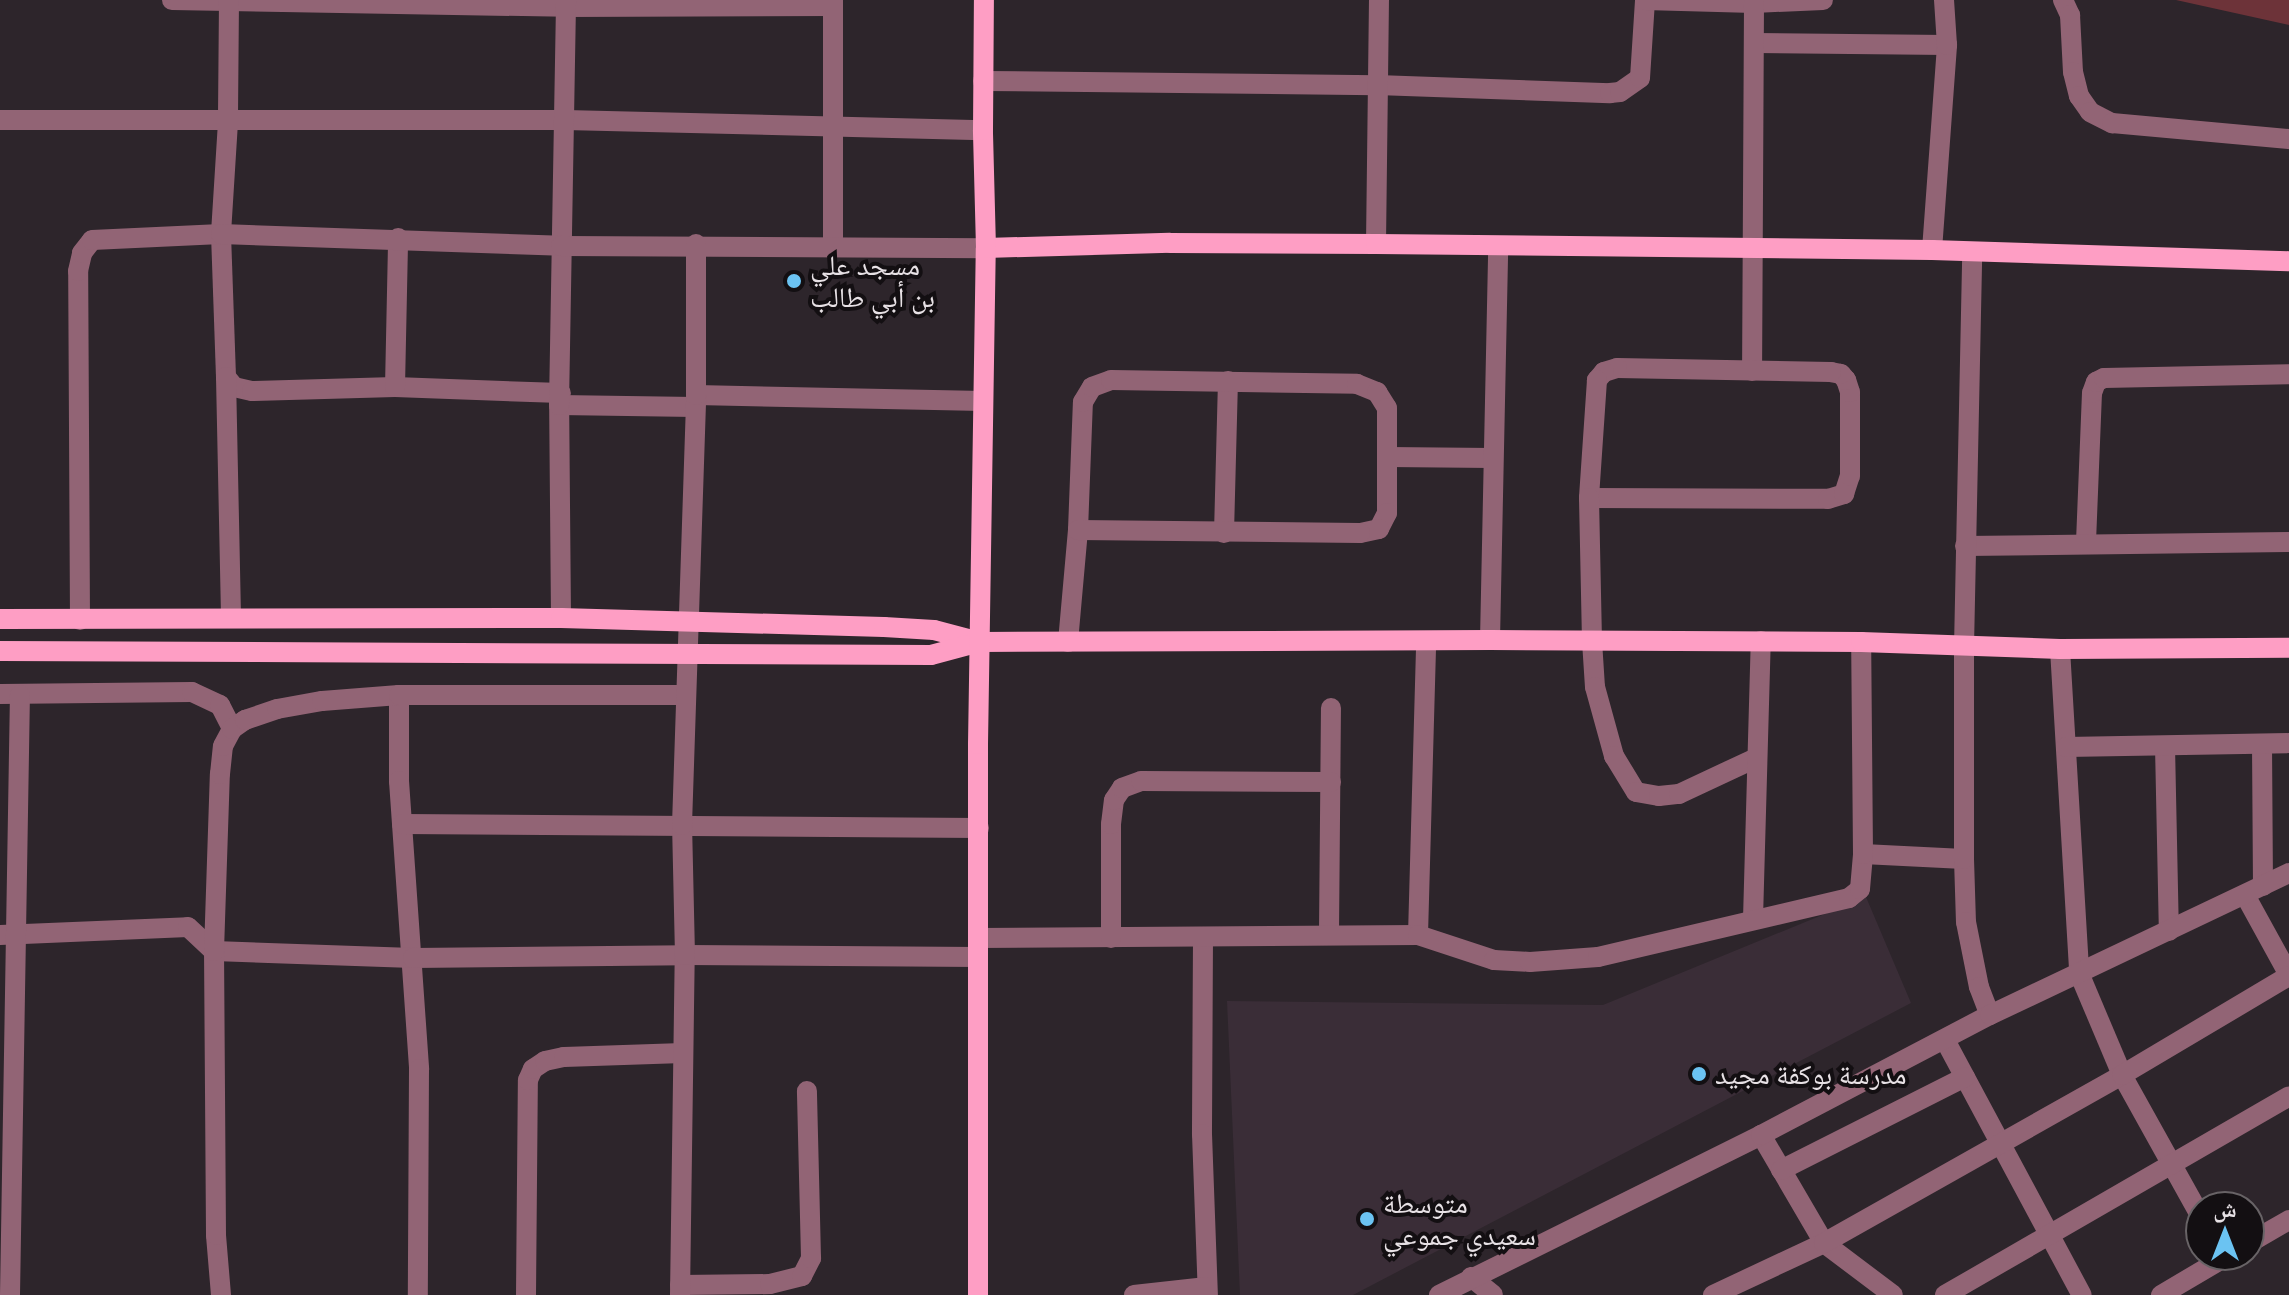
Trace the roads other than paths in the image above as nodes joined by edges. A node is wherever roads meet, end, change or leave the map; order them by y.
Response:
1 (172, 0) edge
2 (984, 0) edge
3 (1379, 0) edge
4 (1823, 0) edge
5 (1944, 0) edge
6 (2063, 0) edge
7 (229, 1) edge
8 (566, 3) edge
9 (833, 3) edge
10 (1754, 3) junction
11 (1755, 43) junction
12 (1947, 45) junction
13 (983, 81) junction
14 (1377, 85) junction
15 (0, 120) edge
16 (565, 120) junction
17 (228, 122) junction
18 (833, 128) junction
19 (983, 130) junction
20 (2289, 139) edge
21 (221, 234) junction
22 (398, 238) junction
23 (696, 244) junction
24 (1376, 244) junction
25 (561, 246) junction
26 (1498, 246) junction
27 (833, 247) junction
28 (986, 248) junction
29 (1932, 250) junction
30 (1755, 251) junction
31 (1972, 253) junction
32 (2289, 261) edge
33 (1752, 371) junction
34 (2289, 374) edge
35 (226, 377) junction
36 (1228, 381) junction
37 (395, 387) junction
38 (560, 399) junction
39 (696, 401) junction
40 (983, 401) junction
41 (1388, 457) junction
42 (1492, 458) junction
43 (1589, 498) junction
44 (1078, 530) junction
45 (1224, 533) junction
46 (2086, 542) junction
47 (2289, 542) edge
48 (1965, 546) junction
49 (231, 617) junction
50 (561, 618) junction
51 (0, 619) edge
52 (80, 620) junction
53 (686, 621) junction
54 (1490, 640) junction
55 (1426, 641) junction
56 (1592, 641) junction
57 (1761, 641) junction
58 (980, 642) junction
59 (1068, 642) junction
60 (1861, 642) junction
61 (1964, 647) junction
62 (2289, 648) edge
63 (2060, 649) junction
64 (0, 651) edge
65 (687, 656) junction
66 (10, 695) edge
67 (399, 695) junction
68 (686, 695) junction
69 (1331, 708) dead end
70 (232, 729) junction
71 (2289, 743) edge
72 (2262, 744) junction
73 (2165, 746) junction
74 (2066, 747) junction
75 (1756, 758) junction
76 (1331, 782) junction
77 (402, 824) junction
78 (682, 825) junction
79 (979, 828) junction
80 (1863, 854) junction
81 (1964, 859) junction
82 (2289, 873) edge
83 (2254, 890) junction
84 (1753, 919) junction
85 (2169, 931) junction
86 (1329, 933) junction
87 (8, 934) edge
88 (1418, 935) junction
89 (1203, 937) junction
90 (1111, 938) junction
91 (978, 948) junction
92 (214, 951) junction
93 (685, 955) junction
94 (413, 958) junction
95 (2079, 973) junction
96 (2289, 975) edge
97 (1990, 1015) junction
98 (1945, 1040) junction
99 (7, 1044) edge
100 (683, 1053) junction
101 (2122, 1075) junction
102 (1965, 1077) junction
103 (807, 1091) dead end
104 (2289, 1096) edge
105 (1761, 1135) junction
106 (2002, 1144) junction
107 (2172, 1164) junction
108 (6, 1166) edge
109 (1781, 1170) junction
110 (2187, 1191) edge
111 (2289, 1220) edge
112 (2052, 1234) junction
113 (2265, 1234) edge
114 (1824, 1243) junction
115 (2200, 1271) edge
116 (1471, 1277) junction
117 (680, 1290) edge
118 (1208, 1291) edge
119 (10, 1295) edge
120 (221, 1295) edge
121 (418, 1295) edge
122 (526, 1295) edge
123 (978, 1295) edge
124 (1134, 1295) edge
125 (1439, 1295) edge
126 (1493, 1295) edge
127 (1713, 1295) edge
128 (1893, 1295) edge
129 (1945, 1295) edge
130 (2082, 1295) edge
131 (2161, 1295) edge

1 - 7 street
2 - 13 main road
3 - 14 street
4 - 10 street
5 - 12 street
6 - 20 street
7 - 8 street
7 - 17 street
8 - 9 street
8 - 16 street
9 - 18 street
10 - 11 street
10 - 14 street
11 - 12 street
11 - 30 street
12 - 29 street
13 - 14 street
13 - 19 main road
14 - 24 street
15 - 17 street
16 - 17 street
16 - 18 street
16 - 25 street
17 - 21 street
18 - 19 street
18 - 27 street
19 - 28 main road
21 - 22 street
21 - 35 street
21 - 52 street
22 - 25 street
22 - 37 street
23 - 25 street
23 - 27 street
23 - 39 street
24 - 26 main road
24 - 28 main road
25 - 38 street
26 - 30 main road
26 - 42 street
27 - 28 street
28 - 40 main road
29 - 30 main road
29 - 31 main road
30 - 33 street
31 - 32 main road
31 - 48 street
33 - 43 street
33 - 43 street
34 - 46 street
35 - 37 street
35 - 49 street
36 - 41 street
36 - 44 street
36 - 45 street
37 - 38 street
38 - 39 street
38 - 50 street
39 - 40 street
39 - 53 street
40 - 58 main road
41 - 42 street
41 - 45 street
42 - 54 street
43 - 56 street
44 - 45 street
44 - 59 street
46 - 47 street
46 - 48 street
48 - 61 street
49 - 50 main road
49 - 52 main road
50 - 53 main road
51 - 52 main road
53 - 58 main road
53 - 65 street
54 - 55 main road
54 - 56 main road
55 - 59 main road
55 - 88 street
56 - 57 main road
56 - 75 street
57 - 60 main road
57 - 75 street
58 - 59 main road
58 - 65 main road
58 - 79 main road
60 - 61 main road
60 - 80 street
61 - 63 main road
61 - 81 street
62 - 63 main road
63 - 74 street
64 - 65 main road
65 - 68 street
66 - 70 street
66 - 87 street
67 - 68 street
67 - 70 street
67 - 77 street
68 - 78 street
69 - 76 street
70 - 92 street
71 - 72 street
72 - 73 street
72 - 83 street
73 - 74 street
73 - 85 street
74 - 95 street
75 - 84 street
76 - 86 street
76 - 90 street
77 - 78 street
77 - 94 street
78 - 79 street
78 - 93 street
79 - 91 main road
80 - 81 street
80 - 84 street
81 - 97 street
82 - 83 street
83 - 85 street
83 - 96 street
84 - 88 street
85 - 95 street
86 - 88 street
86 - 89 street
87 - 92 street
87 - 99 street
89 - 90 street
89 - 118 street
90 - 91 street
91 - 93 street
91 - 123 main road
92 - 94 street
92 - 120 street
93 - 94 street
93 - 100 street
94 - 121 street
95 - 97 street
95 - 101 street
96 - 101 street
97 - 98 street
98 - 102 street
98 - 105 street
99 - 108 street
100 - 117 street
100 - 122 street
101 - 106 street
101 - 107 street
102 - 106 street
102 - 109 street
103 - 117 street
104 - 107 street
105 - 109 street
105 - 116 street
106 - 112 street
106 - 114 street
107 - 110 street
107 - 112 street
108 - 119 street
109 - 114 street
111 - 113 street
112 - 129 street
112 - 130 street
114 - 127 street
114 - 128 street
115 - 131 street
116 - 125 street
116 - 126 street
118 - 124 street

